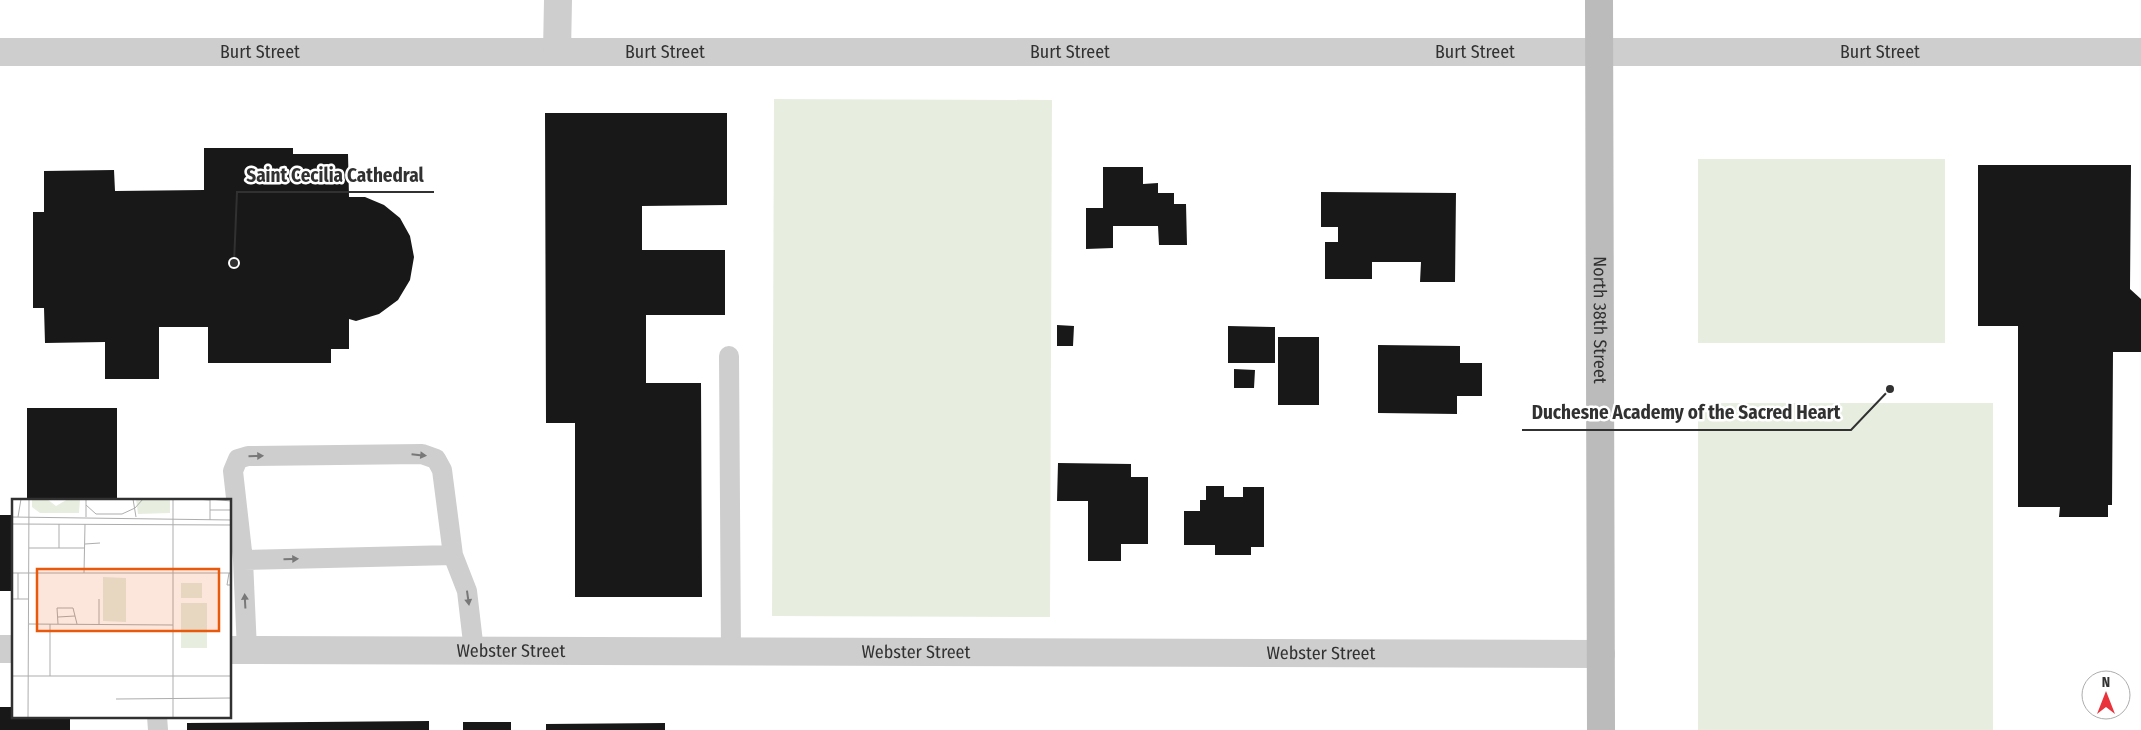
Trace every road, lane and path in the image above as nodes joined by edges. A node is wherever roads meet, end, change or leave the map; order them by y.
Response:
1 (558, 0) edge
2 (1599, 0) edge
3 (1599, 51) junction
4 (0, 52) edge
5 (557, 52) junction
6 (2141, 52) edge
7 (729, 356) dead end
8 (453, 554) junction
9 (243, 560) junction
10 (239, 650) edge
11 (474, 651) junction
12 (731, 652) junction
13 (1601, 654) junction
14 (1601, 730) edge

1 - 5 street
2 - 3 street, North 38th Street
3 - 5 street, Burt Street
3 - 6 street, Burt Street
3 - 13 street, North 38th Street
4 - 5 street, Burt Street
7 - 12 lane
9 -> 8 lane
9 -> 8 lane
8 -> 11 lane
10 -> 9 lane
10 - 11 street, Webster Street
11 - 12 street, Webster Street
12 - 13 street, Webster Street
13 - 14 street, North 38th Street

